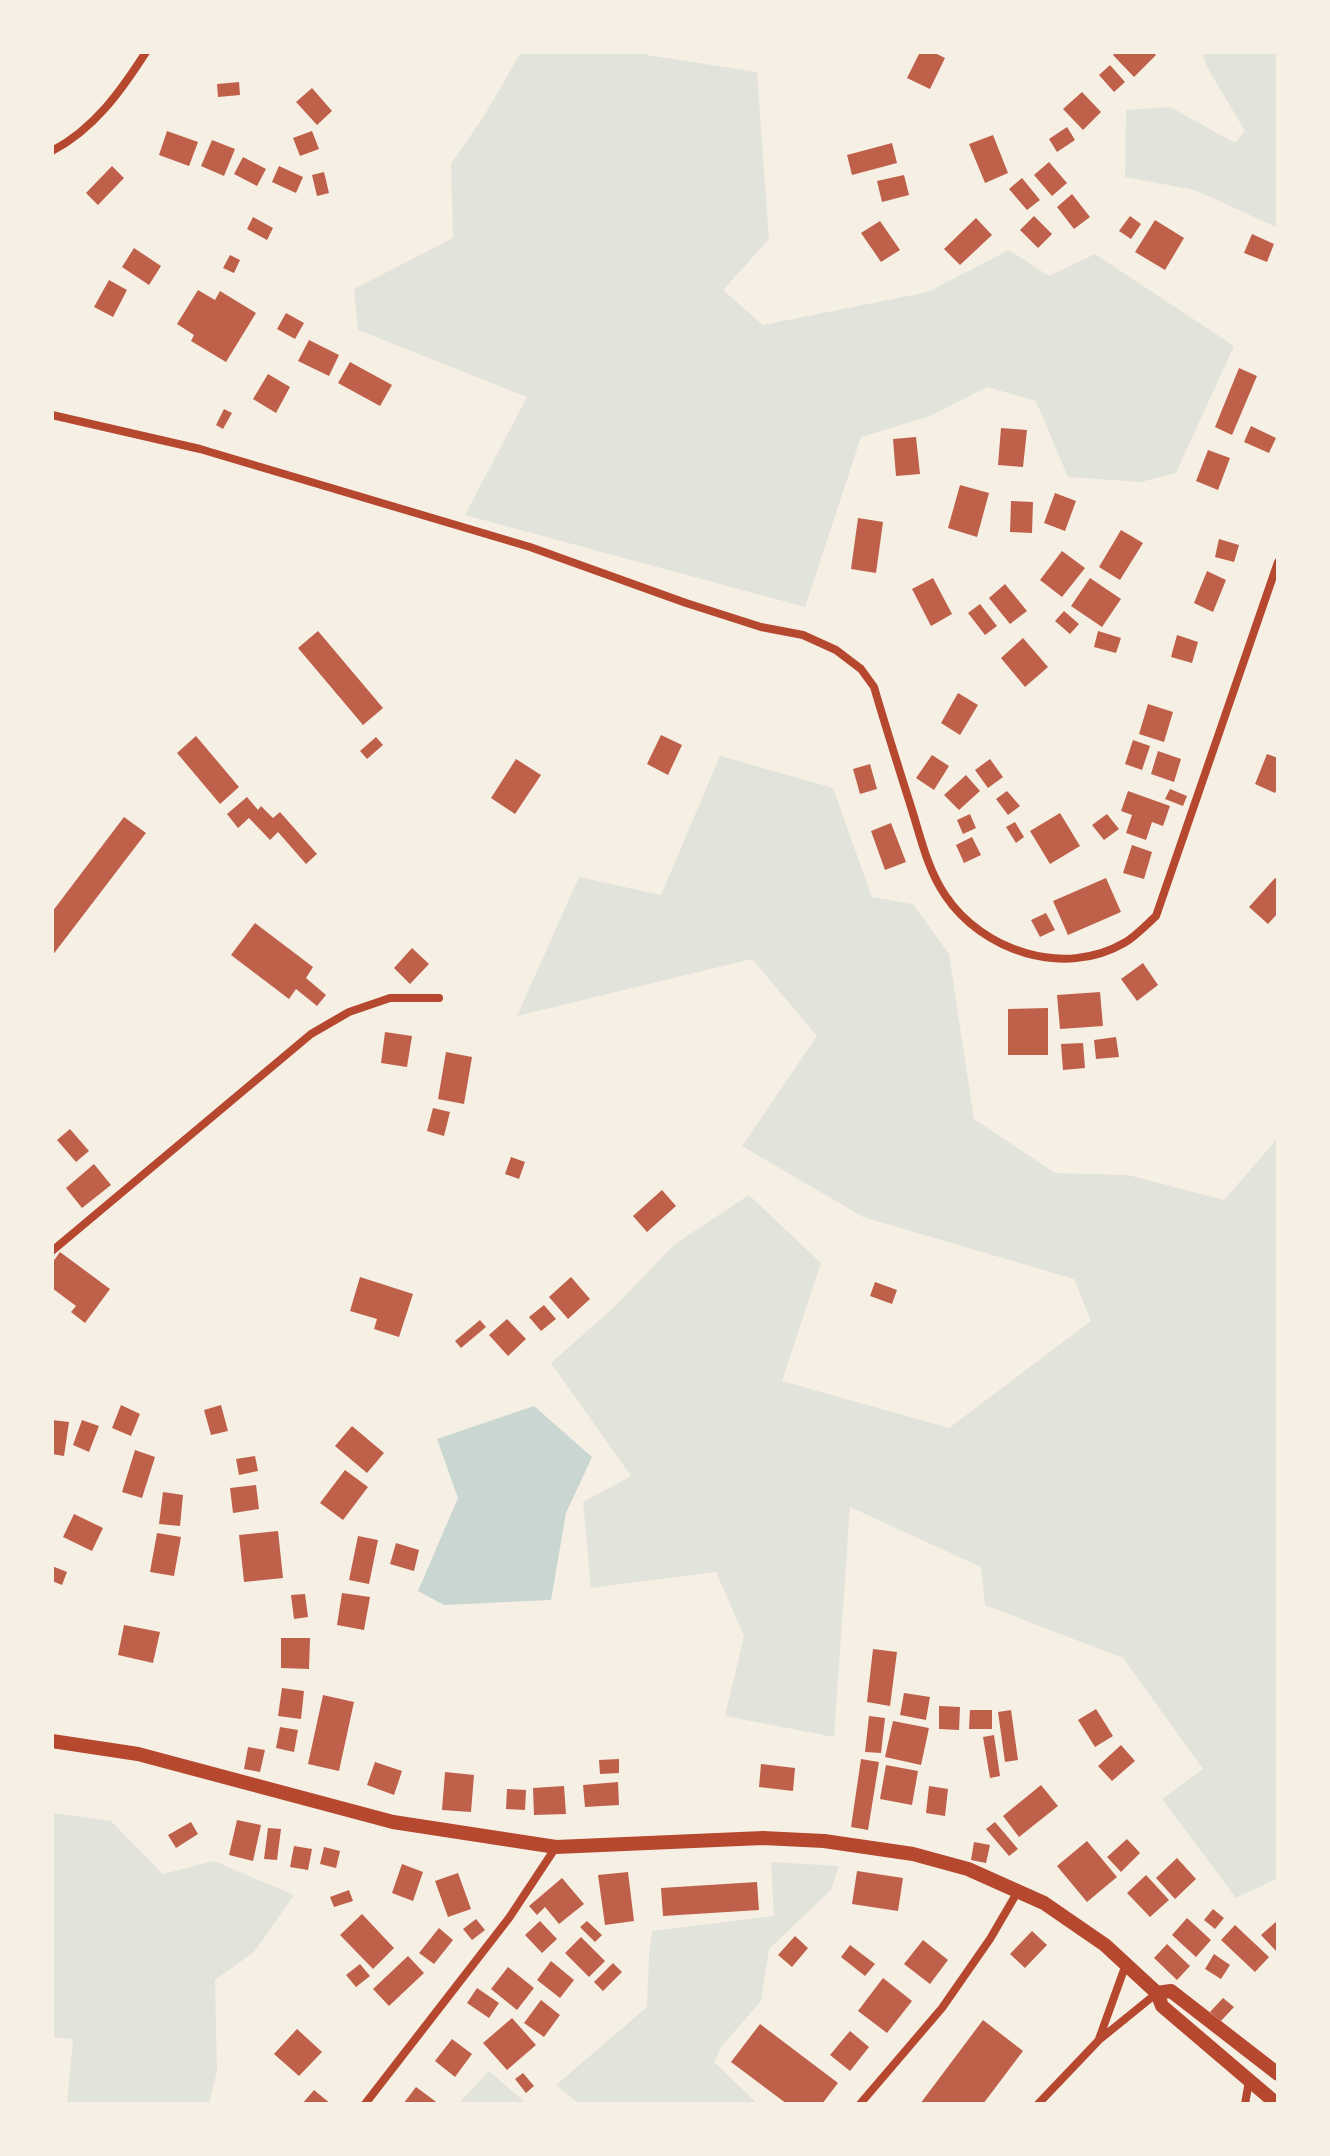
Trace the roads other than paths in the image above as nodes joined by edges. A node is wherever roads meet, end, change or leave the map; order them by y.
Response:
1 (146, 52) edge
2 (52, 151) edge
3 (52, 415) edge
4 (1278, 562) edge
5 (439, 998) dead end
6 (52, 1251) edge
7 (52, 1741) edge
8 (556, 1847) junction
9 (1018, 1891) junction
10 (1126, 1964) junction
11 (1157, 1993) junction
12 (1099, 2040) junction
13 (1278, 2074) edge
14 (1249, 2081) junction
15 (1264, 2093) junction
16 (365, 2104) edge
17 (860, 2104) edge
18 (1038, 2104) edge
19 (1245, 2104) edge
20 (1277, 2104) edge

1 - 2 street
3 - 4 street
5 - 6 street
7 - 8 street
8 - 9 street
8 - 16 street
9 - 10 street
9 - 17 street
10 - 11 street
10 - 12 street
11 - 12 street
11 - 13 street
11 - 14 street
12 - 18 street
13 - 15 street
14 - 15 street
14 - 19 street
15 - 20 street

